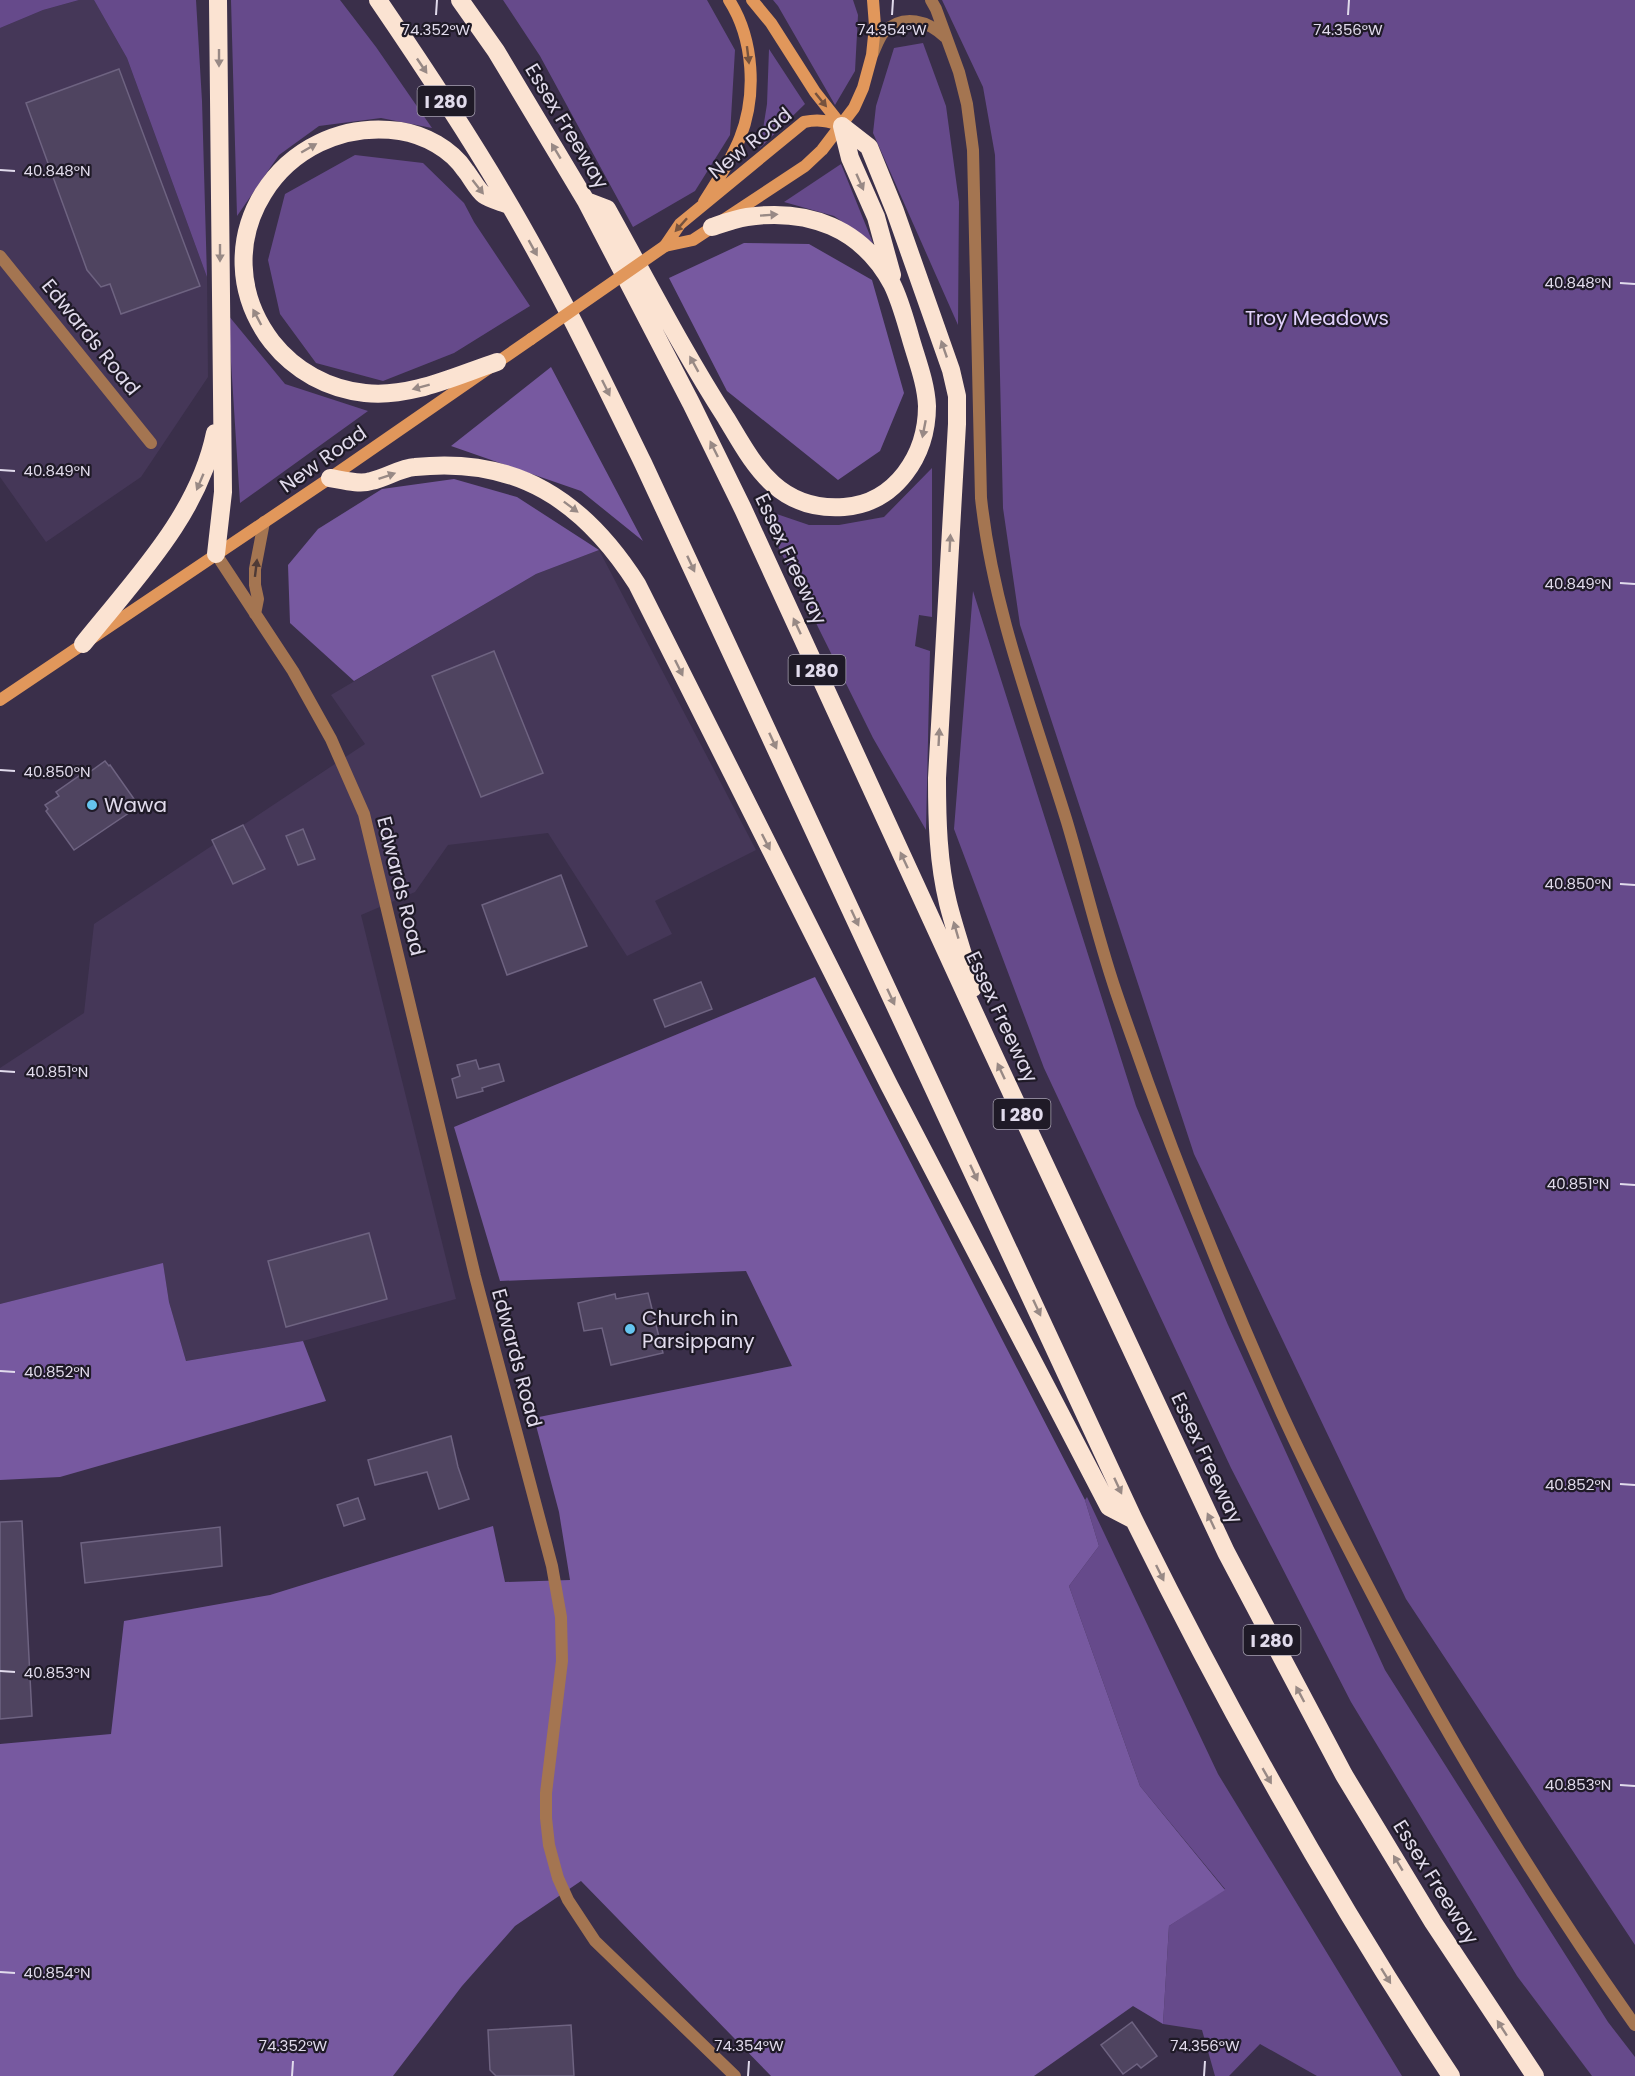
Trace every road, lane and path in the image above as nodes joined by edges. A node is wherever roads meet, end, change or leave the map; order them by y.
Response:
1 (218, 0) edge
2 (378, 0) edge
3 (460, 0) edge
4 (729, 0) edge
5 (752, 0) edge
6 (873, 0) edge
7 (931, 0) edge
8 (947, 39) junction
9 (872, 55) junction
10 (842, 126) junction
11 (586, 201) junction
12 (509, 206) junction
13 (700, 208) junction
14 (712, 227) junction
15 (665, 246) junction
16 (1, 258) edge
17 (901, 307) junction
18 (497, 362) junction
19 (221, 384) junction
20 (151, 443) dead end
21 (330, 478) junction
22 (264, 522) junction
23 (216, 554) junction
24 (255, 614) junction
25 (83, 644) junction
26 (0, 700) edge
27 (990, 1047) junction
28 (1134, 1520) junction
29 (1635, 2025) edge
30 (735, 2076) edge
31 (1451, 2076) edge
32 (1535, 2076) edge

1 -> 19 highway
2 -> 12 highway, I 280
11 -> 3 highway, Essex Freeway / I 280
4 -> 13 main road
5 -> 10 main road
6 - 9 main road
7 - 8 street
8 - 9 street
8 - 29 street
9 - 10 main road
10 - 13 main road, New Road
10 - 14 main road, New Road
10 -> 17 highway
27 -> 10 highway
17 -> 11 highway
27 -> 11 highway, Essex Freeway / I 280
18 -> 12 highway
12 -> 28 highway, I 280
13 -> 15 main road, New Road
14 - 15 main road, New Road
14 -> 17 highway
15 - 18 main road, New Road, bridge
16 - 20 street, Edwards Road
18 - 21 main road, New Road
19 - 23 highway
19 -> 25 highway
21 - 22 main road, New Road
21 -> 28 highway
22 - 23 main road, New Road
24 -> 22 street
23 - 24 street, Edwards Road
23 - 25 main road, New Road
24 - 30 street, Edwards Road
25 - 26 main road, New Road
32 -> 27 highway, Essex Freeway / I 280
28 -> 31 highway, I 280

